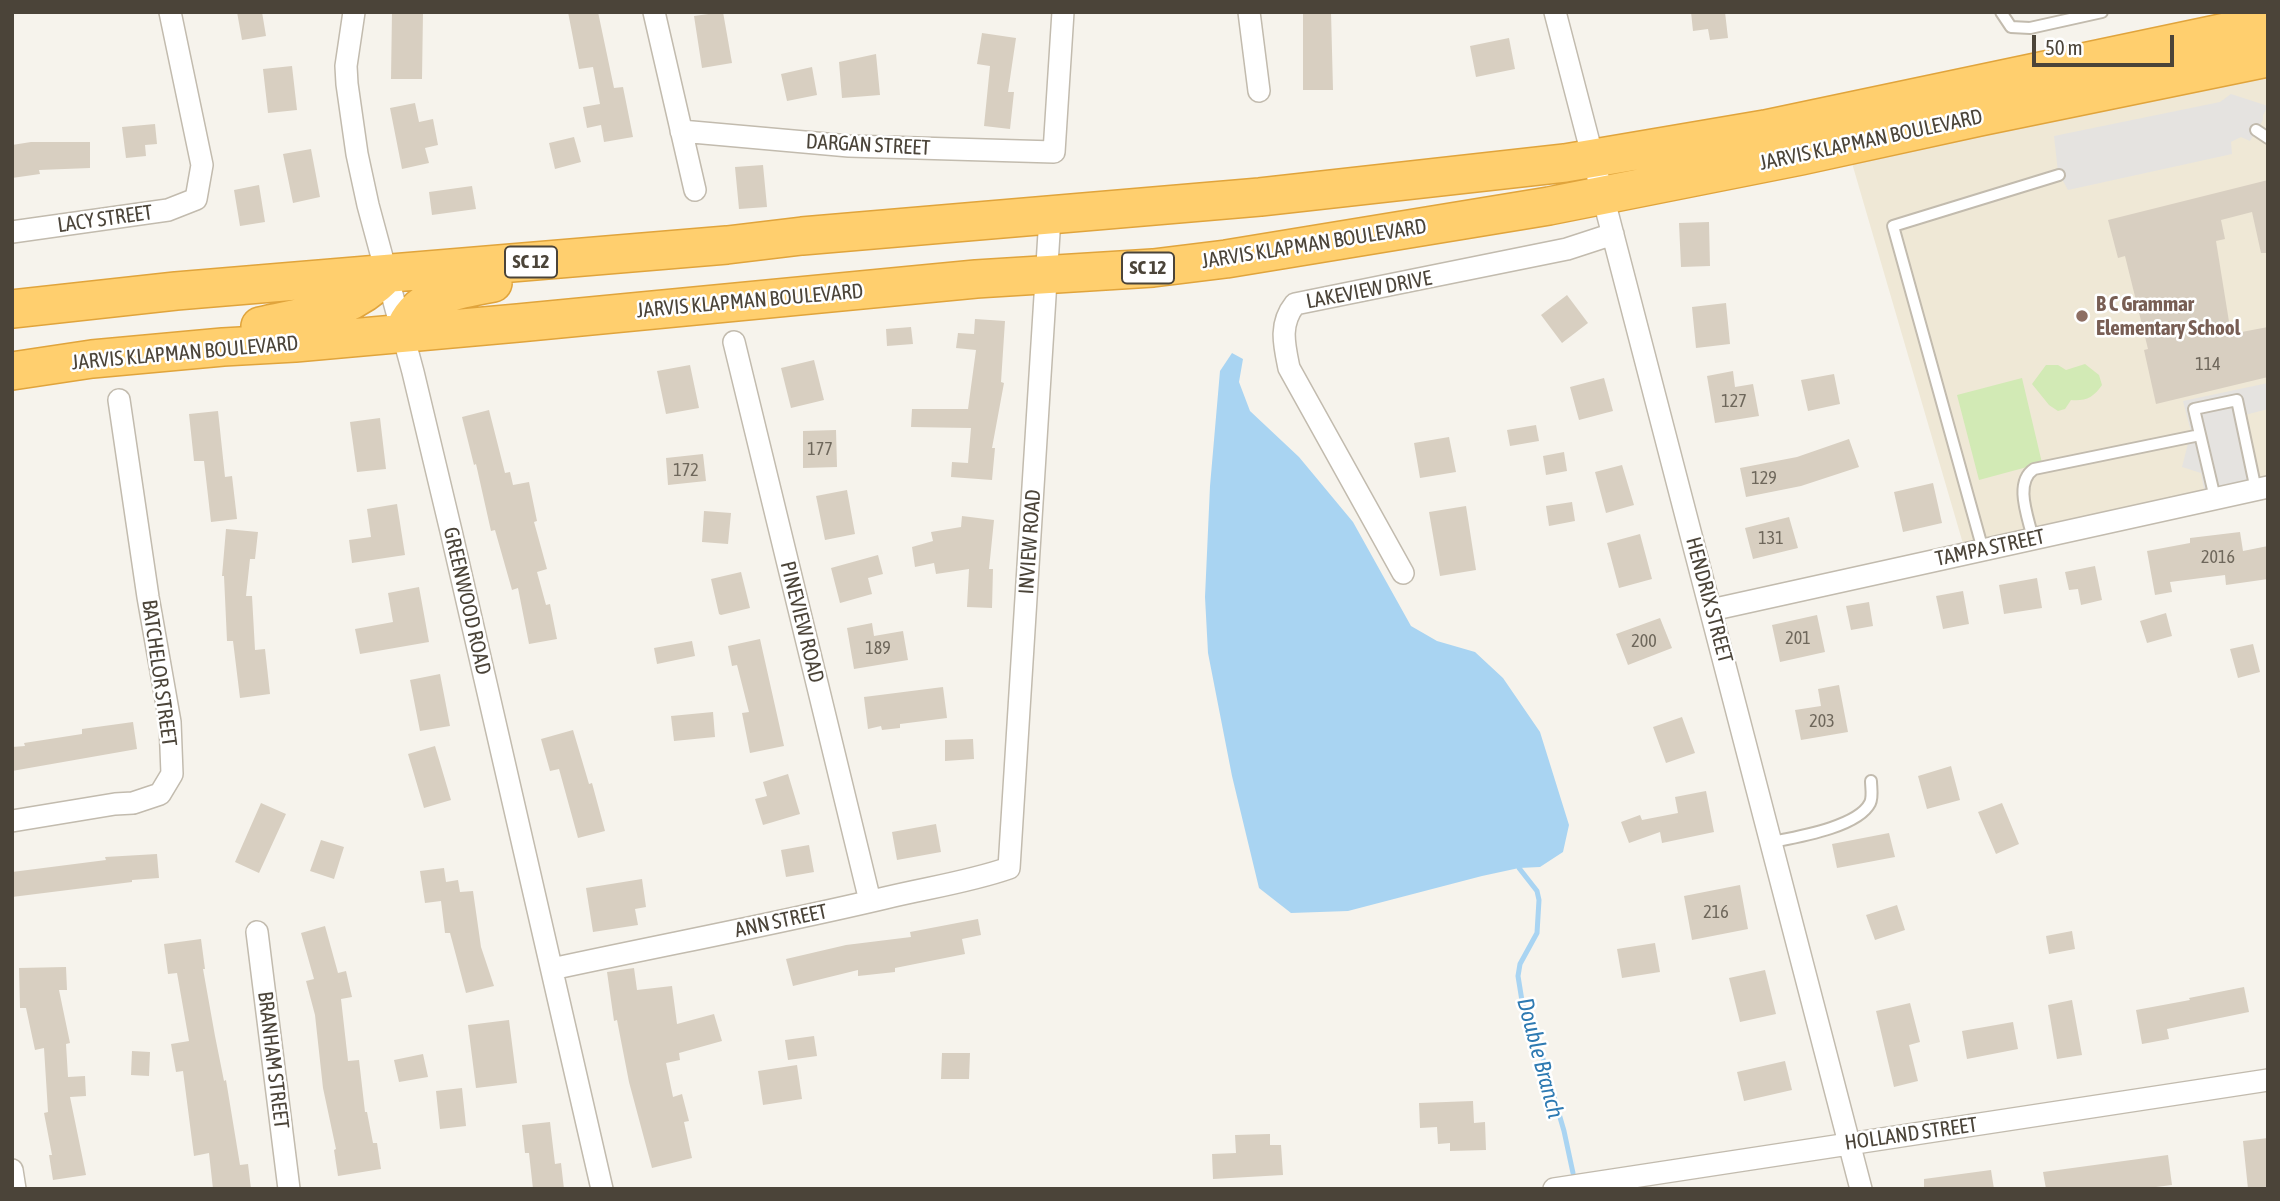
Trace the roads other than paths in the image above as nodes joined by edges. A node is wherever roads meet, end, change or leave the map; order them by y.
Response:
1 (170, 12) edge
2 (354, 12) edge
3 (654, 12) edge
4 (1063, 12) edge
5 (1249, 12) edge
6 (1555, 12) edge
7 (2001, 12) edge
8 (2102, 12) edge
9 (2268, 23) edge
10 (2268, 58) edge
11 (1259, 90) dead end
12 (2256, 130) dead end
13 (681, 131) junction
14 (2268, 138) edge
15 (1593, 158) junction
16 (2059, 175) dead end
17 (695, 190) dead end
18 (1603, 195) junction
19 (1050, 217) junction
20 (12, 232) edge
21 (1613, 234) junction
22 (631, 253) junction
23 (387, 274) junction
24 (1047, 274) junction
25 (12, 310) edge
26 (403, 333) junction
27 (734, 342) dead end
28 (136, 355) junction
29 (12, 370) edge
30 (119, 400) dead end
31 (2200, 435) junction
32 (2262, 488) edge
33 (2215, 498) junction
34 (2033, 539) junction
35 (1983, 550) junction
36 (1403, 573) dead end
37 (1711, 610) junction
38 (1871, 780) dead end
39 (12, 821) edge
40 (1772, 842) junction
41 (1009, 868) joint
42 (870, 901) junction
43 (257, 932) dead end
44 (552, 969) junction
45 (2268, 1080) edge
46 (1851, 1143) junction
47 (12, 1170) edge
48 (15, 1189) edge
49 (289, 1189) edge
50 (602, 1189) edge
51 (1554, 1189) edge
52 (1861, 1189) edge

1 - 20 street, LACY STREET
2 - 23 street, GREENWOOD ROAD
3 - 13 street
4 - 13 street, DARGAN STREET
5 - 11 street
6 - 15 street, HENDRIX STREET
7 - 8 lane
9 - 15 highway, JARVIS KLAPMAN BOULEVARD / SC 12
10 - 18 highway, JARVIS KLAPMAN BOULEVARD / SC 12
12 - 14 lane
13 - 17 street
15 - 18 street, HENDRIX STREET
15 - 19 highway, JARVIS KLAPMAN BOULEVARD / SC 12
16 - 35 lane
18 - 21 street, HENDRIX STREET
18 - 24 highway, JARVIS KLAPMAN BOULEVARD / SC 12
19 - 22 highway, JARVIS KLAPMAN BOULEVARD / SC 12
19 - 24 street, INVIEW ROAD
21 - 36 street, LAKEVIEW DRIVE
21 - 37 street, HENDRIX STREET
22 - 23 highway, JARVIS KLAPMAN BOULEVARD / SC 12
22 - 26 highway
23 - 25 highway, JARVIS KLAPMAN BOULEVARD / SC 12
23 - 26 street, GREENWOOD ROAD
23 - 28 highway
24 - 26 highway, JARVIS KLAPMAN BOULEVARD / SC 12
24 - 41 street, INVIEW ROAD
26 - 28 highway, JARVIS KLAPMAN BOULEVARD / SC 12
26 - 44 street, GREENWOOD ROAD
27 - 42 street, PINEVIEW ROAD
28 - 29 highway, JARVIS KLAPMAN BOULEVARD / SC 12
30 - 39 street, BATCHELOR STREET
31 - 32 lane
31 - 33 lane
31 - 34 lane
32 - 33 street, TAMPA STREET
33 - 34 street, TAMPA STREET
34 - 35 street, TAMPA STREET
35 - 37 street, TAMPA STREET
37 - 40 street, HENDRIX STREET
38 - 40 lane
40 - 46 street, HENDRIX STREET
41 - 42 street, ANN STREET
42 - 44 street, ANN STREET
43 - 49 street, BRANHAM STREET
44 - 50 street, GREENWOOD ROAD
45 - 46 street, HOLLAND STREET
46 - 51 street, HOLLAND STREET
46 - 52 street, HENDRIX STREET
47 - 48 street

